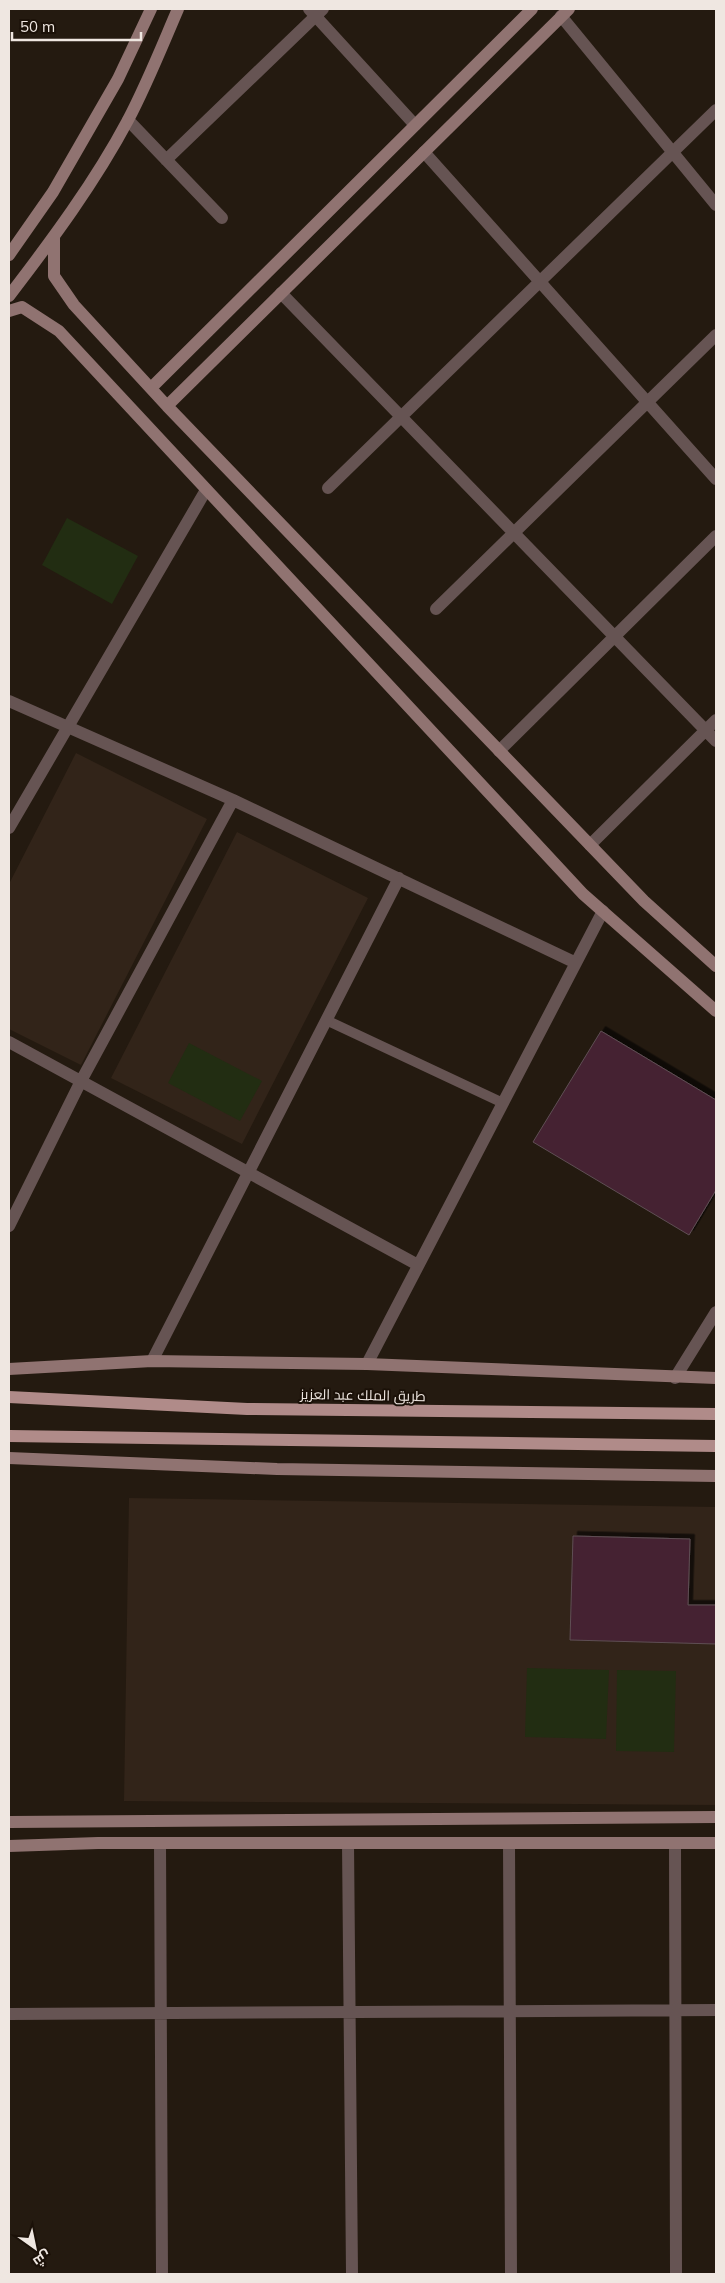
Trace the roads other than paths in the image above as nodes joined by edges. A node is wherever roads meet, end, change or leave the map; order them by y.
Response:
1 (151, 9) edge
2 (178, 9) edge
3 (532, 9) edge
4 (316, 11) edge
5 (565, 13) edge
6 (716, 110) edge
7 (128, 120) junction
8 (416, 125) junction
9 (424, 152) junction
10 (673, 152) junction
11 (166, 160) junction
12 (716, 205) edge
13 (222, 218) dead end
14 (54, 237) junction
15 (9, 255) edge
16 (540, 281) junction
17 (281, 293) junction
18 (9, 296) edge
19 (9, 311) edge
20 (716, 335) edge
21 (151, 388) junction
22 (647, 402) junction
23 (167, 406) junction
24 (401, 416) junction
25 (716, 479) edge
26 (328, 488) dead end
27 (206, 490) junction
28 (514, 532) junction
29 (716, 536) edge
30 (436, 609) dead end
31 (615, 636) junction
32 (9, 701) edge
33 (716, 720) edge
34 (67, 728) junction
35 (706, 730) junction
36 (716, 741) edge
37 (499, 751) junction
38 (233, 800) junction
39 (9, 828) edge
40 (590, 845) junction
41 (399, 878) junction
42 (603, 911) junction
43 (576, 963) junction
44 (716, 966) edge
45 (716, 1011) edge
46 (326, 1020) junction
47 (9, 1042) edge
48 (81, 1081) junction
49 (503, 1103) junction
50 (248, 1172) junction
51 (9, 1226) edge
52 (418, 1265) junction
53 (716, 1312) edge
54 (152, 1361) junction
55 (367, 1364) junction
56 (9, 1369) edge
57 (675, 1378) junction
58 (716, 1378) edge
59 (9, 1397) edge
60 (716, 1414) edge
61 (9, 1436) edge
62 (716, 1446) edge
63 (9, 1458) edge
64 (716, 1476) edge
65 (716, 1817) edge
66 (9, 1822) edge
67 (160, 1843) junction
68 (348, 1843) junction
69 (509, 1843) junction
70 (675, 1843) junction
71 (716, 1843) edge
72 (9, 1846) edge
73 (675, 2010) junction
74 (716, 2010) edge
75 (510, 2011) junction
76 (350, 2012) junction
77 (160, 2013) junction
78 (9, 2014) edge
79 (162, 2274) edge
80 (352, 2274) edge
81 (511, 2274) edge
82 (676, 2274) edge

1 - 15 street
2 - 7 street
3 - 8 street
4 - 8 street
4 - 11 street
5 - 9 street
5 - 10 street
6 - 10 street
7 - 11 street
7 - 14 street
8 - 21 street
9 - 16 street
9 - 17 street
10 - 12 street
10 - 16 street
11 - 13 street
14 - 18 street
14 - 21 street
16 - 22 street
16 - 24 street
17 - 23 street
17 - 24 street
19 - 27 street
20 - 22 street
21 - 23 street
22 - 25 street
22 - 28 street
23 - 37 street
24 - 26 street
24 - 28 street
27 - 34 street
27 - 42 street
28 - 30 street
28 - 31 street
29 - 31 street
31 - 35 street
31 - 37 street
32 - 34 street
33 - 35 street
34 - 38 street
34 - 39 street
35 - 36 street
35 - 40 street
37 - 40 street
38 - 41 street
38 - 48 street
40 - 44 street
41 - 43 street
41 - 46 street
42 - 43 street
42 - 45 street
43 - 49 street
46 - 49 lane
46 - 50 street
47 - 48 street
48 - 50 street
48 - 51 street
49 - 52 street
50 - 52 street
50 - 54 street
52 - 55 street
53 - 57 street
54 - 55 street
54 - 56 street
55 - 57 street
57 - 58 street
59 - 60 main road, طريق الملك عبد العزيز
61 - 62 main road
63 - 64 street
65 - 66 street
67 - 68 street
67 - 72 street
67 - 77 street
68 - 69 street
68 - 76 street
69 - 70 street
69 - 75 street
70 - 71 street
70 - 73 street
73 - 74 street
73 - 75 street
73 - 82 street
75 - 76 street
75 - 81 street
76 - 77 street
76 - 80 street
77 - 78 street
77 - 79 street

